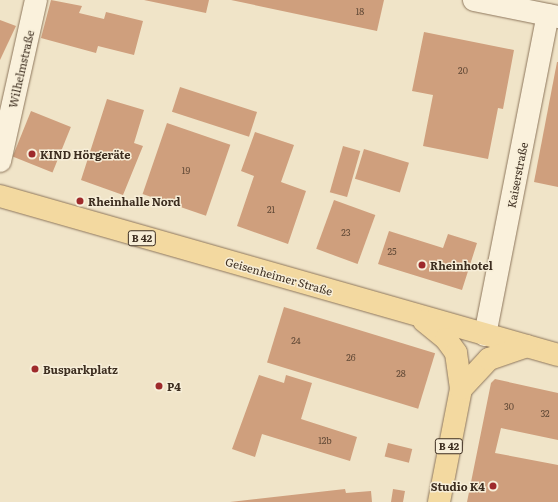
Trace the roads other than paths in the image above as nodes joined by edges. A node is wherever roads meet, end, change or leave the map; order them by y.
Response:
1 (36, 0) edge
2 (474, 0) edge
3 (553, 16) edge
4 (0, 161) edge
5 (0, 196) edge
6 (415, 314) junction
7 (485, 335) junction
8 (527, 346) junction
9 (558, 355) edge
10 (461, 389) junction
11 (438, 502) edge

1 - 4 street, Wilhelmstraße
2 - 3 street
3 - 7 street, Kaiserstraße
5 - 6 main road, Geisenheimer Straße / B 42
6 - 7 main road, Geisenheimer Straße / B 42
6 - 10 main road, B 42
7 - 8 main road, Geisenheimer Straße / B 42
8 - 9 main road, Geisenheimer Straße / B 42
8 - 10 main road
10 - 11 main road, B 42

